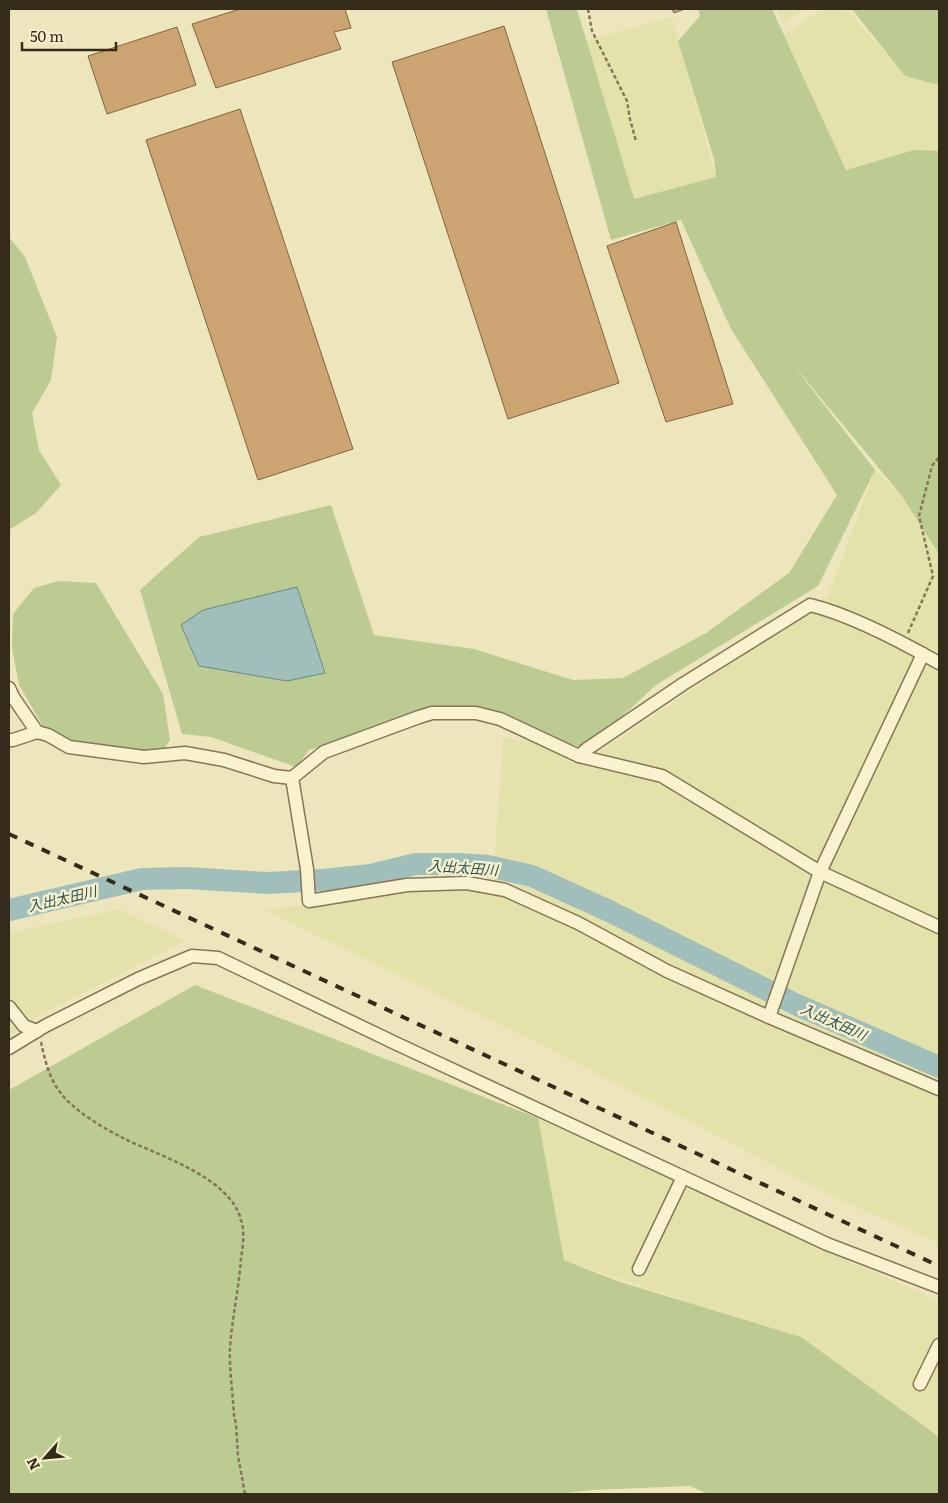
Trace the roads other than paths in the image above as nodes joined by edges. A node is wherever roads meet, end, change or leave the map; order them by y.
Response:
1 (923, 654) junction
2 (939, 663) edge
3 (9, 688) edge
4 (37, 732) junction
5 (9, 740) edge
6 (580, 756) junction
7 (292, 778) junction
8 (820, 872) junction
9 (939, 927) edge
10 (9, 1007) edge
11 (769, 1017) junction
12 (37, 1031) junction
13 (9, 1048) edge
14 (939, 1089) edge
15 (683, 1177) junction
16 (639, 1269) dead end
17 (939, 1287) edge
18 (939, 1345) edge
19 (920, 1384) dead end

1 - 2 street
1 - 6 street
1 - 8 street
3 - 4 street
4 - 5 street
4 - 7 street
6 - 7 street
6 - 8 street
7 - 11 street
8 - 9 street
8 - 11 street
10 - 12 street
11 - 14 street
12 - 13 street
12 - 15 street
15 - 16 street
15 - 17 street
18 - 19 street

